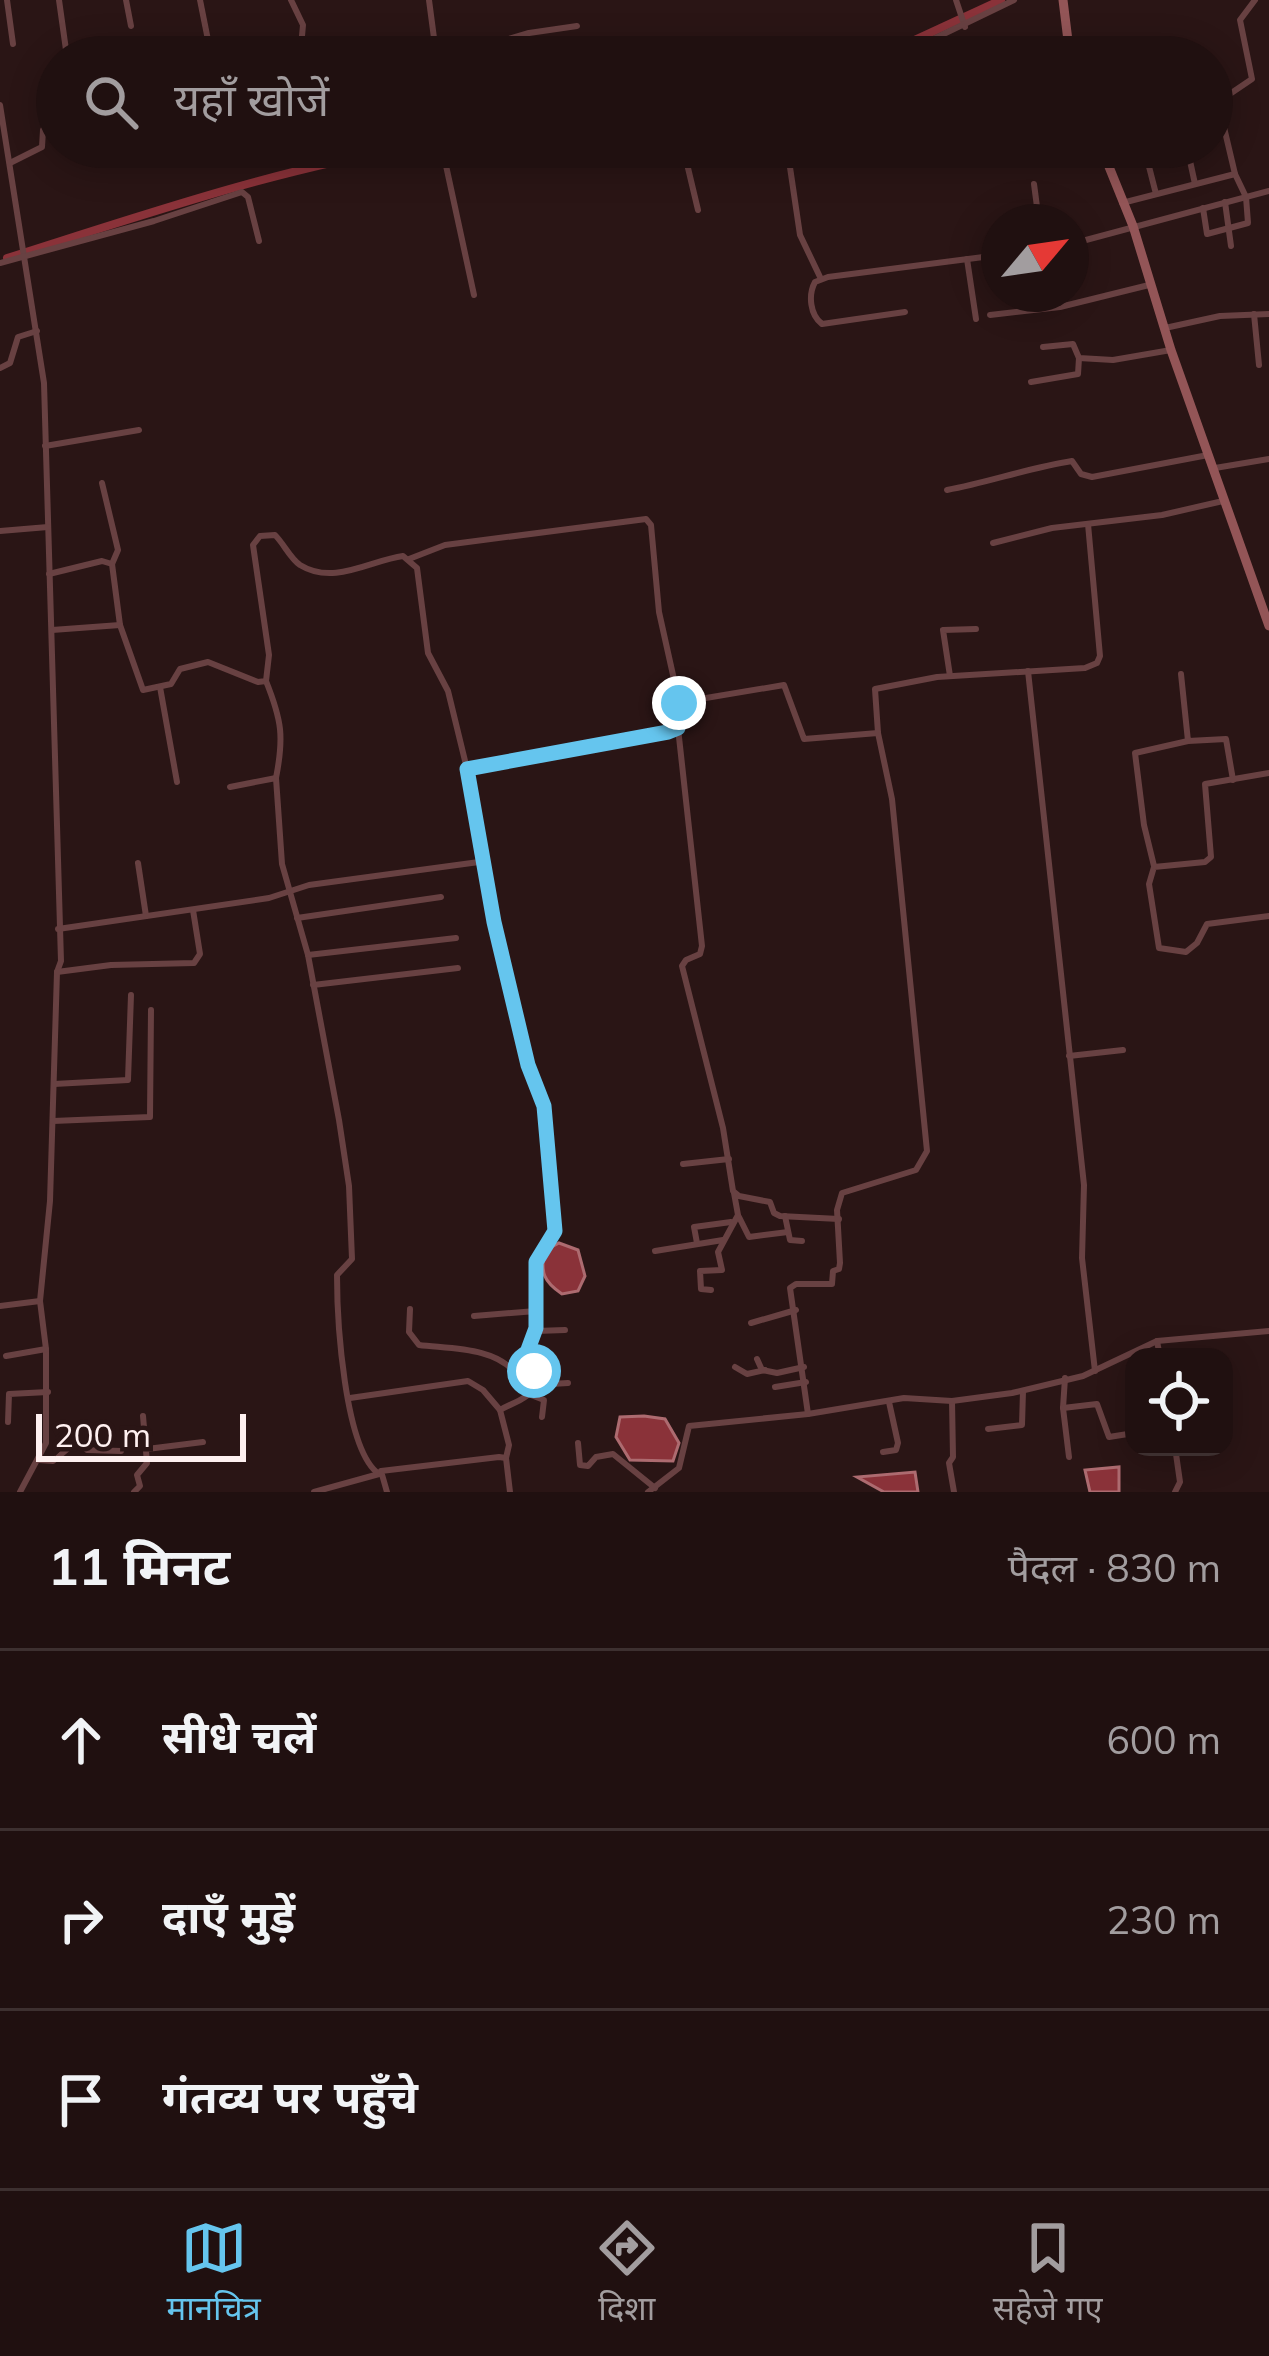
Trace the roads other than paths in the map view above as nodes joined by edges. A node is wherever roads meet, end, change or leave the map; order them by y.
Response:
1 (7, 0) edge
2 (59, 0) edge
3 (126, 0) edge
4 (200, 0) edge
5 (291, 0) edge
6 (429, 0) edge
7 (956, 0) edge
8 (1014, 0) edge
9 (1063, 0) edge
10 (1256, 0) edge
11 (963, 23) junction
12 (131, 26) dead end
13 (577, 26) dead end
14 (64, 36) edge
15 (205, 36) edge
16 (302, 36) edge
17 (431, 36) edge
18 (518, 36) edge
19 (937, 36) edge
20 (1067, 36) edge
21 (13, 44) dead end
22 (1233, 90) edge
23 (0, 105) edge
24 (1, 114) edge
25 (36, 152) edge
26 (11, 167) junction
27 (1233, 167) edge
28 (447, 168) edge
29 (688, 168) edge
30 (790, 168) edge
31 (1108, 168) edge
32 (1149, 168) edge
33 (1192, 168) edge
34 (0, 173) edge
35 (1235, 174) junction
36 (1034, 184) dead end
37 (1196, 184) junction
38 (1269, 191) edge
39 (1156, 194) junction
40 (1246, 196) junction
41 (1225, 202) junction
42 (1120, 203) junction
43 (1037, 204) edge
44 (1203, 208) junction
45 (698, 210) dead end
46 (1132, 226) junction
47 (1227, 230) junction
48 (1089, 239) edge
49 (260, 241) dead end
50 (1231, 246) dead end
51 (26, 254) junction
52 (981, 258) edge
53 (967, 260) junction
54 (0, 263) edge
55 (821, 279) junction
56 (1149, 286) junction
57 (474, 295) dead end
58 (905, 312) dead end
59 (1254, 314) junction
60 (1269, 314) edge
61 (990, 315) dead end
62 (976, 319) dead end
63 (1165, 328) junction
64 (37, 331) junction
65 (1043, 346) dead end
66 (1171, 350) junction
67 (1079, 358) junction
68 (1259, 365) dead end
69 (0, 368) edge
70 (1031, 382) dead end
71 (139, 430) dead end
72 (46, 446) junction
73 (1208, 455) junction
74 (1269, 459) edge
75 (1215, 468) junction
76 (102, 483) dead end
77 (947, 490) dead end
78 (1223, 501) junction
79 (1088, 524) junction
80 (48, 527) junction
81 (0, 531) edge
82 (993, 543) dead end
83 (409, 559) junction
84 (112, 564) junction
85 (49, 574) junction
86 (120, 625) junction
87 (1269, 626) edge
88 (976, 628) dead end
89 (51, 631) junction
90 (1028, 671) junction
91 (1181, 674) dead end
92 (950, 676) junction
93 (266, 681) junction
94 (160, 687) junction
95 (679, 703) junction
96 (678, 728) junction
97 (878, 733) junction
98 (1188, 741) junction
99 (467, 769) junction
100 (1269, 773) edge
101 (276, 778) junction
102 (1233, 780) junction
103 (177, 782) dead end
104 (230, 787) dead end
105 (481, 861) junction
106 (138, 862) dead end
107 (1154, 867) junction
108 (288, 889) junction
109 (440, 897) dead end
110 (194, 910) junction
111 (146, 916) junction
112 (1269, 916) edge
113 (297, 918) junction
114 (58, 929) junction
115 (456, 938) dead end
116 (308, 955) junction
117 (458, 968) dead end
118 (57, 972) junction
119 (313, 985) junction
120 (130, 995) dead end
121 (151, 1010) dead end
122 (1123, 1050) dead end
123 (1069, 1055) junction
124 (54, 1084) junction
125 (53, 1121) junction
126 (729, 1159) junction
127 (682, 1164) dead end
128 (734, 1193) junction
129 (784, 1216) junction
130 (735, 1218) junction
131 (839, 1219) junction
132 (788, 1232) junction
133 (722, 1240) junction
134 (802, 1241) dead end
135 (698, 1243) junction
136 (655, 1251) dead end
137 (711, 1290) dead end
138 (40, 1301) junction
139 (0, 1306) edge
140 (410, 1310) dead end
141 (796, 1310) junction
142 (536, 1311) junction
143 (474, 1316) dead end
144 (751, 1323) dead end
145 (565, 1330) dead end
146 (536, 1331) junction
147 (1269, 1331) edge
148 (1157, 1341) junction
149 (1158, 1348) edge
150 (46, 1349) junction
151 (6, 1356) dead end
152 (757, 1359) dead end
153 (532, 1366) junction
154 (735, 1366) dead end
155 (804, 1366) junction
156 (765, 1370) junction
157 (1095, 1371) junction
158 (1065, 1378) junction
159 (806, 1382) junction
160 (568, 1383) dead end
161 (535, 1385) junction
162 (776, 1388) dead end
163 (1023, 1391) junction
164 (48, 1392) junction
165 (530, 1395) junction
166 (350, 1398) junction
167 (952, 1401) junction
168 (889, 1402) junction
169 (1063, 1408) junction
170 (500, 1410) junction
171 (808, 1414) junction
172 (143, 1416) dead end
173 (542, 1417) dead end
174 (8, 1422) dead end
175 (988, 1429) dead end
176 (1125, 1434) edge
177 (203, 1442) dead end
178 (578, 1443) dead end
179 (147, 1449) junction
180 (121, 1450) dead end
181 (883, 1452) dead end
182 (1176, 1456) edge
183 (1069, 1457) dead end
184 (506, 1458) junction
185 (39, 1460) junction
186 (379, 1474) junction
187 (652, 1490) edge
188 (20, 1492) edge
189 (134, 1492) edge
190 (314, 1492) edge
191 (387, 1492) edge
192 (510, 1492) edge
193 (954, 1492) edge
194 (1175, 1492) edge

1 - 21 street
2 - 14 street
3 - 12 street
4 - 15 street
5 - 16 street
6 - 17 street
7 - 11 street
8 - 11 street
9 - 20 street
10 - 22 street
11 - 19 street
13 - 18 street
23 - 24 street
24 - 26 street
25 - 26 street
26 - 34 street
26 - 51 street
27 - 35 street
28 - 57 street
29 - 45 street
30 - 55 street
31 - 42 street
32 - 39 street
33 - 37 street
35 - 37 street
35 - 40 street
36 - 43 street
37 - 39 street
38 - 40 street
39 - 42 street
40 - 41 street
40 - 47 street
41 - 44 street
41 - 47 street
42 - 46 street
44 - 46 street
44 - 47 street
46 - 48 street
46 - 56 street
47 - 50 street
49 - 51 street
51 - 54 street
51 - 64 street
52 - 53 street
53 - 55 street
53 - 62 street
55 - 58 street
56 - 61 street
56 - 63 street
59 - 60 street
59 - 63 street
59 - 68 street
63 - 66 street
64 - 69 street
64 - 72 street
65 - 67 street
66 - 67 street
66 - 73 street
67 - 70 street
71 - 72 street
72 - 80 street
73 - 75 street
73 - 77 street
74 - 75 street
75 - 78 street
76 - 84 street
78 - 79 street
78 - 87 street
79 - 82 street
79 - 90 street
80 - 81 street
80 - 85 street
83 - 93 street
83 - 95 street
83 - 99 street
84 - 85 street
84 - 86 street
85 - 89 street
86 - 89 street
86 - 94 street
88 - 92 street
89 - 114 street
90 - 92 street
90 - 123 street
91 - 98 street
92 - 97 street
93 - 94 street
93 - 101 street
94 - 103 street
95 - 96 street
95 - 97 street
96 - 99 street
96 - 126 street
97 - 131 street
98 - 102 street
98 - 107 street
99 - 105 street
100 - 102 street
101 - 104 street
101 - 108 street
102 - 107 street
105 - 108 street
105 - 142 street
106 - 111 street
107 - 112 street
108 - 110 street
108 - 113 street
109 - 113 street
110 - 111 street
110 - 118 street
111 - 114 street
113 - 116 street
114 - 118 street
115 - 116 street
116 - 119 street
117 - 119 street
118 - 124 street
119 - 166 street
120 - 124 street
121 - 125 street
122 - 123 street
123 - 157 street
124 - 125 street
125 - 138 street
126 - 127 street
126 - 128 street
128 - 129 street
128 - 130 street
129 - 131 street
129 - 132 street
130 - 132 street
130 - 133 street
130 - 135 street
131 - 141 street
132 - 134 street
133 - 135 street
133 - 137 street
135 - 136 street
138 - 139 street
138 - 150 street
140 - 153 street
141 - 144 street
141 - 155 street
142 - 143 street
142 - 146 street
145 - 146 street
146 - 153 street
147 - 148 street
148 - 149 street
148 - 157 street
150 - 151 street
150 - 164 street
152 - 156 street
153 - 161 street
154 - 156 street
155 - 156 street
155 - 159 street
157 - 158 street
158 - 163 street
158 - 169 street
159 - 162 street
159 - 171 street
160 - 161 street
161 - 165 street
163 - 167 street
163 - 175 street
164 - 174 street
164 - 185 street
165 - 170 street
165 - 173 street
166 - 170 street
166 - 186 street
167 - 168 street
167 - 193 street
168 - 171 street
168 - 181 street
169 - 176 street
169 - 183 street
170 - 184 street
171 - 187 street
172 - 179 street
177 - 179 street
178 - 187 street
179 - 189 street
180 - 185 street
182 - 194 street
184 - 186 street
184 - 192 street
185 - 188 street
186 - 190 street
186 - 191 street

